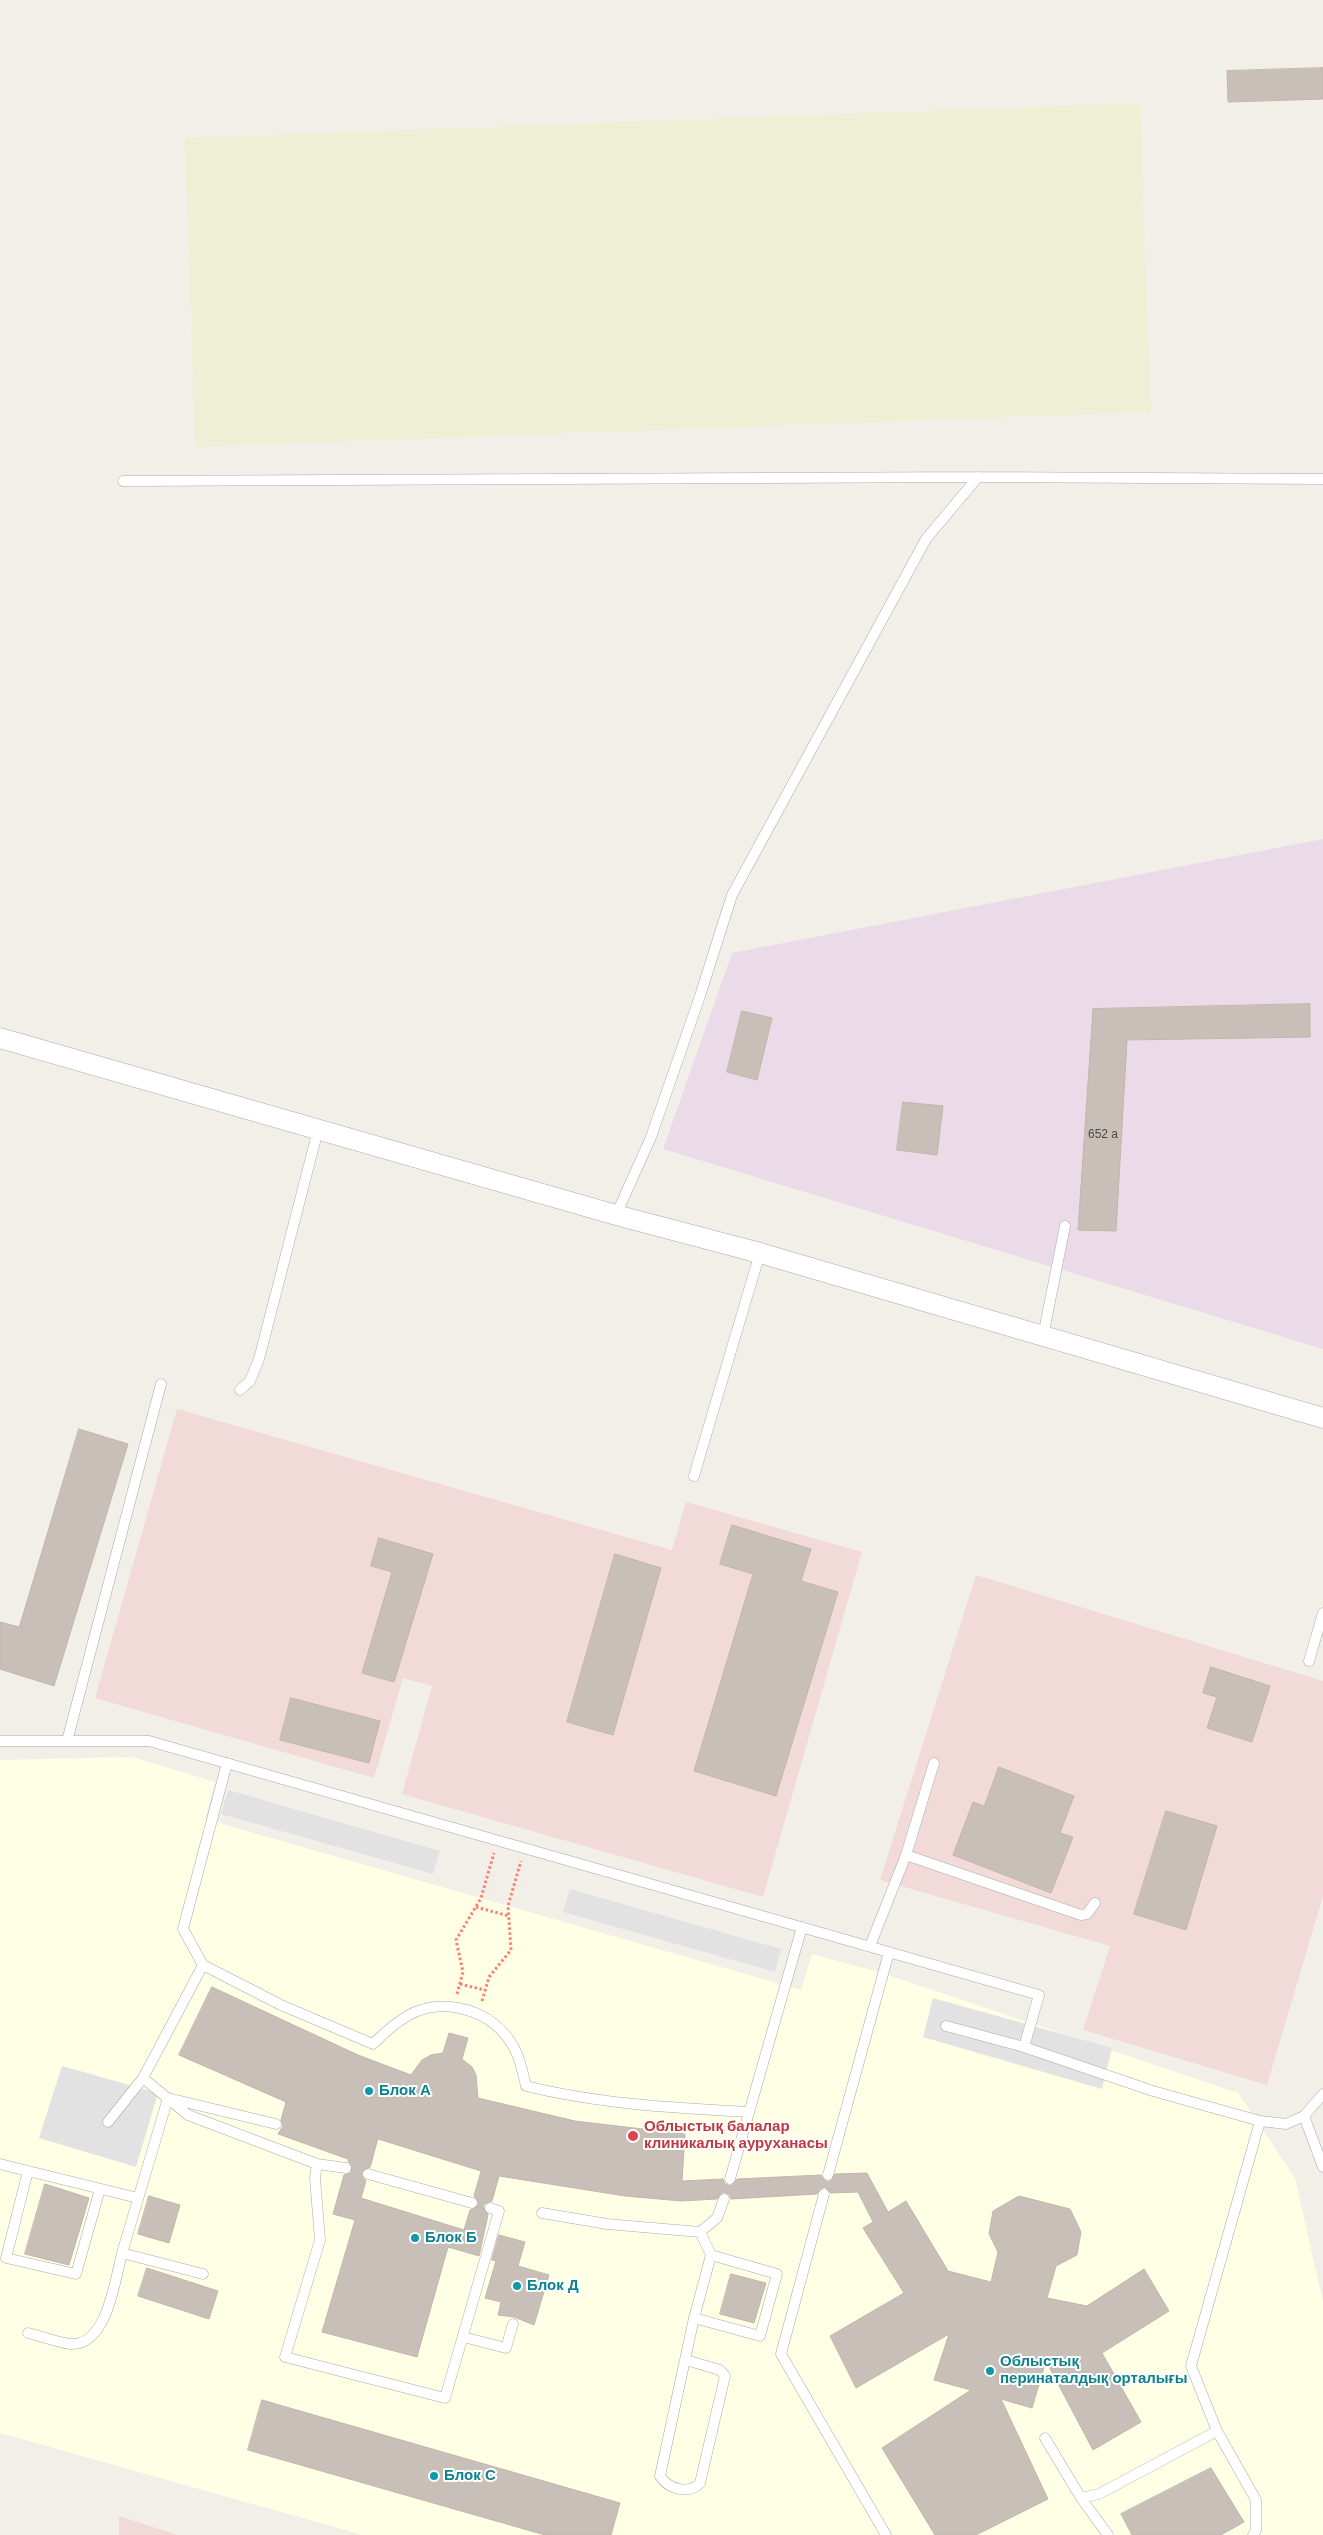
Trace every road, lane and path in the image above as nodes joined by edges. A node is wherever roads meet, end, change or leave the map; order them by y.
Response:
1 (978, 477) junction
2 (1323, 479) edge
3 (123, 481) dead end
4 (0, 1038) edge
5 (318, 1130) junction
6 (616, 1215) junction
7 (1065, 1226) dead end
8 (760, 1253) junction
9 (1043, 1336) junction
10 (161, 1384) dead end
11 (240, 1390) dead end
12 (1323, 1418) edge
13 (694, 1476) dead end
14 (1323, 1613) edge
15 (1309, 1661) dead end
16 (0, 1741) edge
17 (67, 1741) junction
18 (227, 1763) junction
19 (934, 1763) dead end
20 (498, 1840) junction
21 (525, 1848) junction
22 (906, 1854) junction
23 (1095, 1903) dead end
24 (476, 1907) junction
25 (509, 1916) junction
26 (802, 1927) junction
27 (870, 1946) junction
28 (889, 1952) junction
29 (203, 1965) junction
30 (460, 1984) junction
31 (485, 1990) junction
32 (454, 2006) junction
33 (478, 2014) junction
34 (946, 2026) dead end
35 (1024, 2047) junction
36 (143, 2078) junction
37 (1323, 2094) edge
38 (168, 2098) junction
39 (749, 2112) junction
40 (1304, 2116) junction
41 (1260, 2121) junction
42 (108, 2122) dead end
43 (276, 2124) dead end
44 (0, 2164) edge
45 (317, 2164) junction
46 (1323, 2167) edge
47 (346, 2168) dead end
48 (28, 2172) junction
49 (368, 2174) dead end
50 (828, 2175) dead end
51 (730, 2179) dead end
52 (100, 2189) junction
53 (824, 2194) dead end
54 (138, 2198) junction
55 (724, 2199) dead end
56 (472, 2203) dead end
57 (490, 2208) dead end
58 (542, 2213) dead end
59 (700, 2232) junction
60 (122, 2253) junction
61 (711, 2255) junction
62 (203, 2274) dead end
63 (694, 2318) junction
64 (513, 2324) dead end
65 (28, 2333) dead end
66 (462, 2337) junction
67 (686, 2360) junction
68 (1218, 2431) junction
69 (1045, 2438) dead end
70 (1080, 2498) junction
71 (886, 2535) edge
72 (1108, 2535) edge
73 (1253, 2535) edge

1 - 2 lane
1 - 3 lane
1 - 6 lane
4 - 5 street
5 - 6 street
5 - 11 lane
6 - 8 street
7 - 9 lane
8 - 9 street
8 - 13 lane
9 - 12 street
10 - 17 lane
14 - 15 lane
16 - 17 lane
17 - 18 lane
18 - 20 lane
18 - 29 lane
19 - 22 lane
20 - 21 lane
20 - 24 path
21 - 25 path
21 - 26 lane
22 - 23 lane
22 - 27 lane
24 - 25 path
24 - 30 path
25 - 31 path
26 - 27 lane
26 - 39 lane
27 - 28 lane
28 - 35 lane
28 - 50 lane
29 - 32 lane
29 - 36 lane
30 - 31 path
30 - 32 path
31 - 33 path
32 - 33 lane
33 - 39 lane
34 - 35 lane
35 - 41 lane
36 - 38 lane
36 - 42 lane
37 - 40 lane
38 - 43 lane
38 - 45 lane
38 - 54 lane
39 - 51 lane
40 - 41 lane
40 - 46 lane
41 - 68 lane
44 - 48 lane
45 - 47 lane
45 - 66 lane
48 - 52 lane
48 - 52 lane
49 - 56 lane
52 - 54 lane
53 - 71 lane
54 - 60 lane
55 - 59 lane
57 - 66 lane
58 - 59 lane
59 - 61 lane
60 - 62 lane
60 - 65 lane
61 - 63 lane
61 - 63 lane
63 - 67 lane
64 - 66 lane
67 - 67 lane
68 - 70 lane
68 - 73 lane
69 - 70 lane
70 - 72 lane

